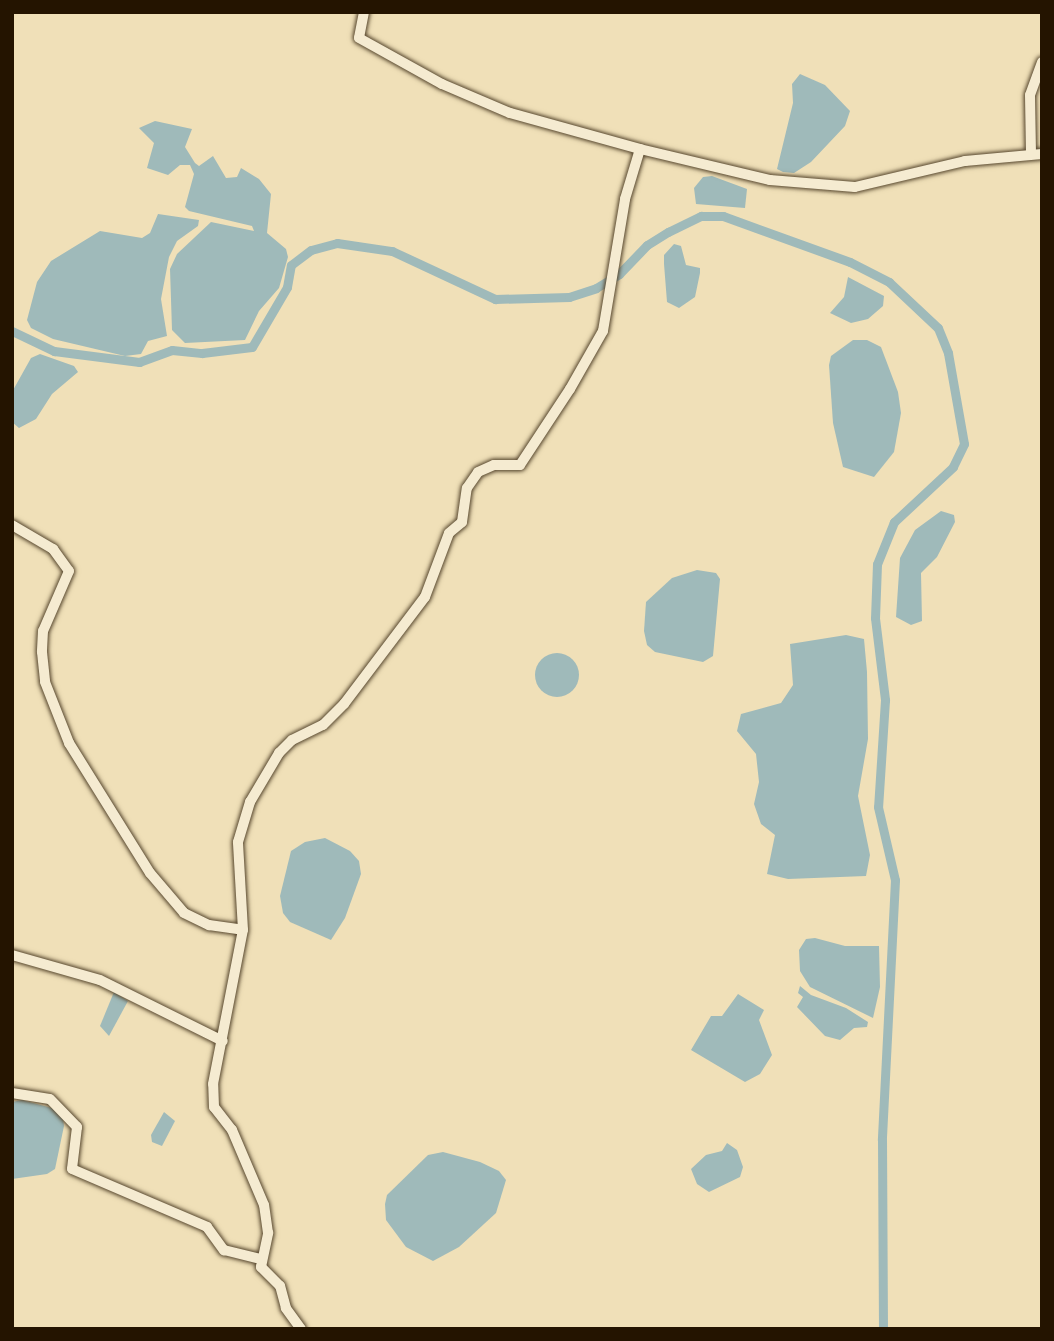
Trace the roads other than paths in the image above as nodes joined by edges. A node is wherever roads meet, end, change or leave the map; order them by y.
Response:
1 (364, 12) edge
2 (1042, 62) edge
3 (640, 149) junction
4 (1036, 153) edge
5 (12, 525) edge
6 (243, 930) junction
7 (12, 955) edge
8 (223, 1041) junction
9 (12, 1093) edge
10 (260, 1259) junction
11 (301, 1329) edge

1 - 3 street
2 - 4 street
3 - 4 street
3 - 6 street
5 - 6 street
6 - 8 street
7 - 8 street
8 - 10 street
9 - 10 street
10 - 11 street

